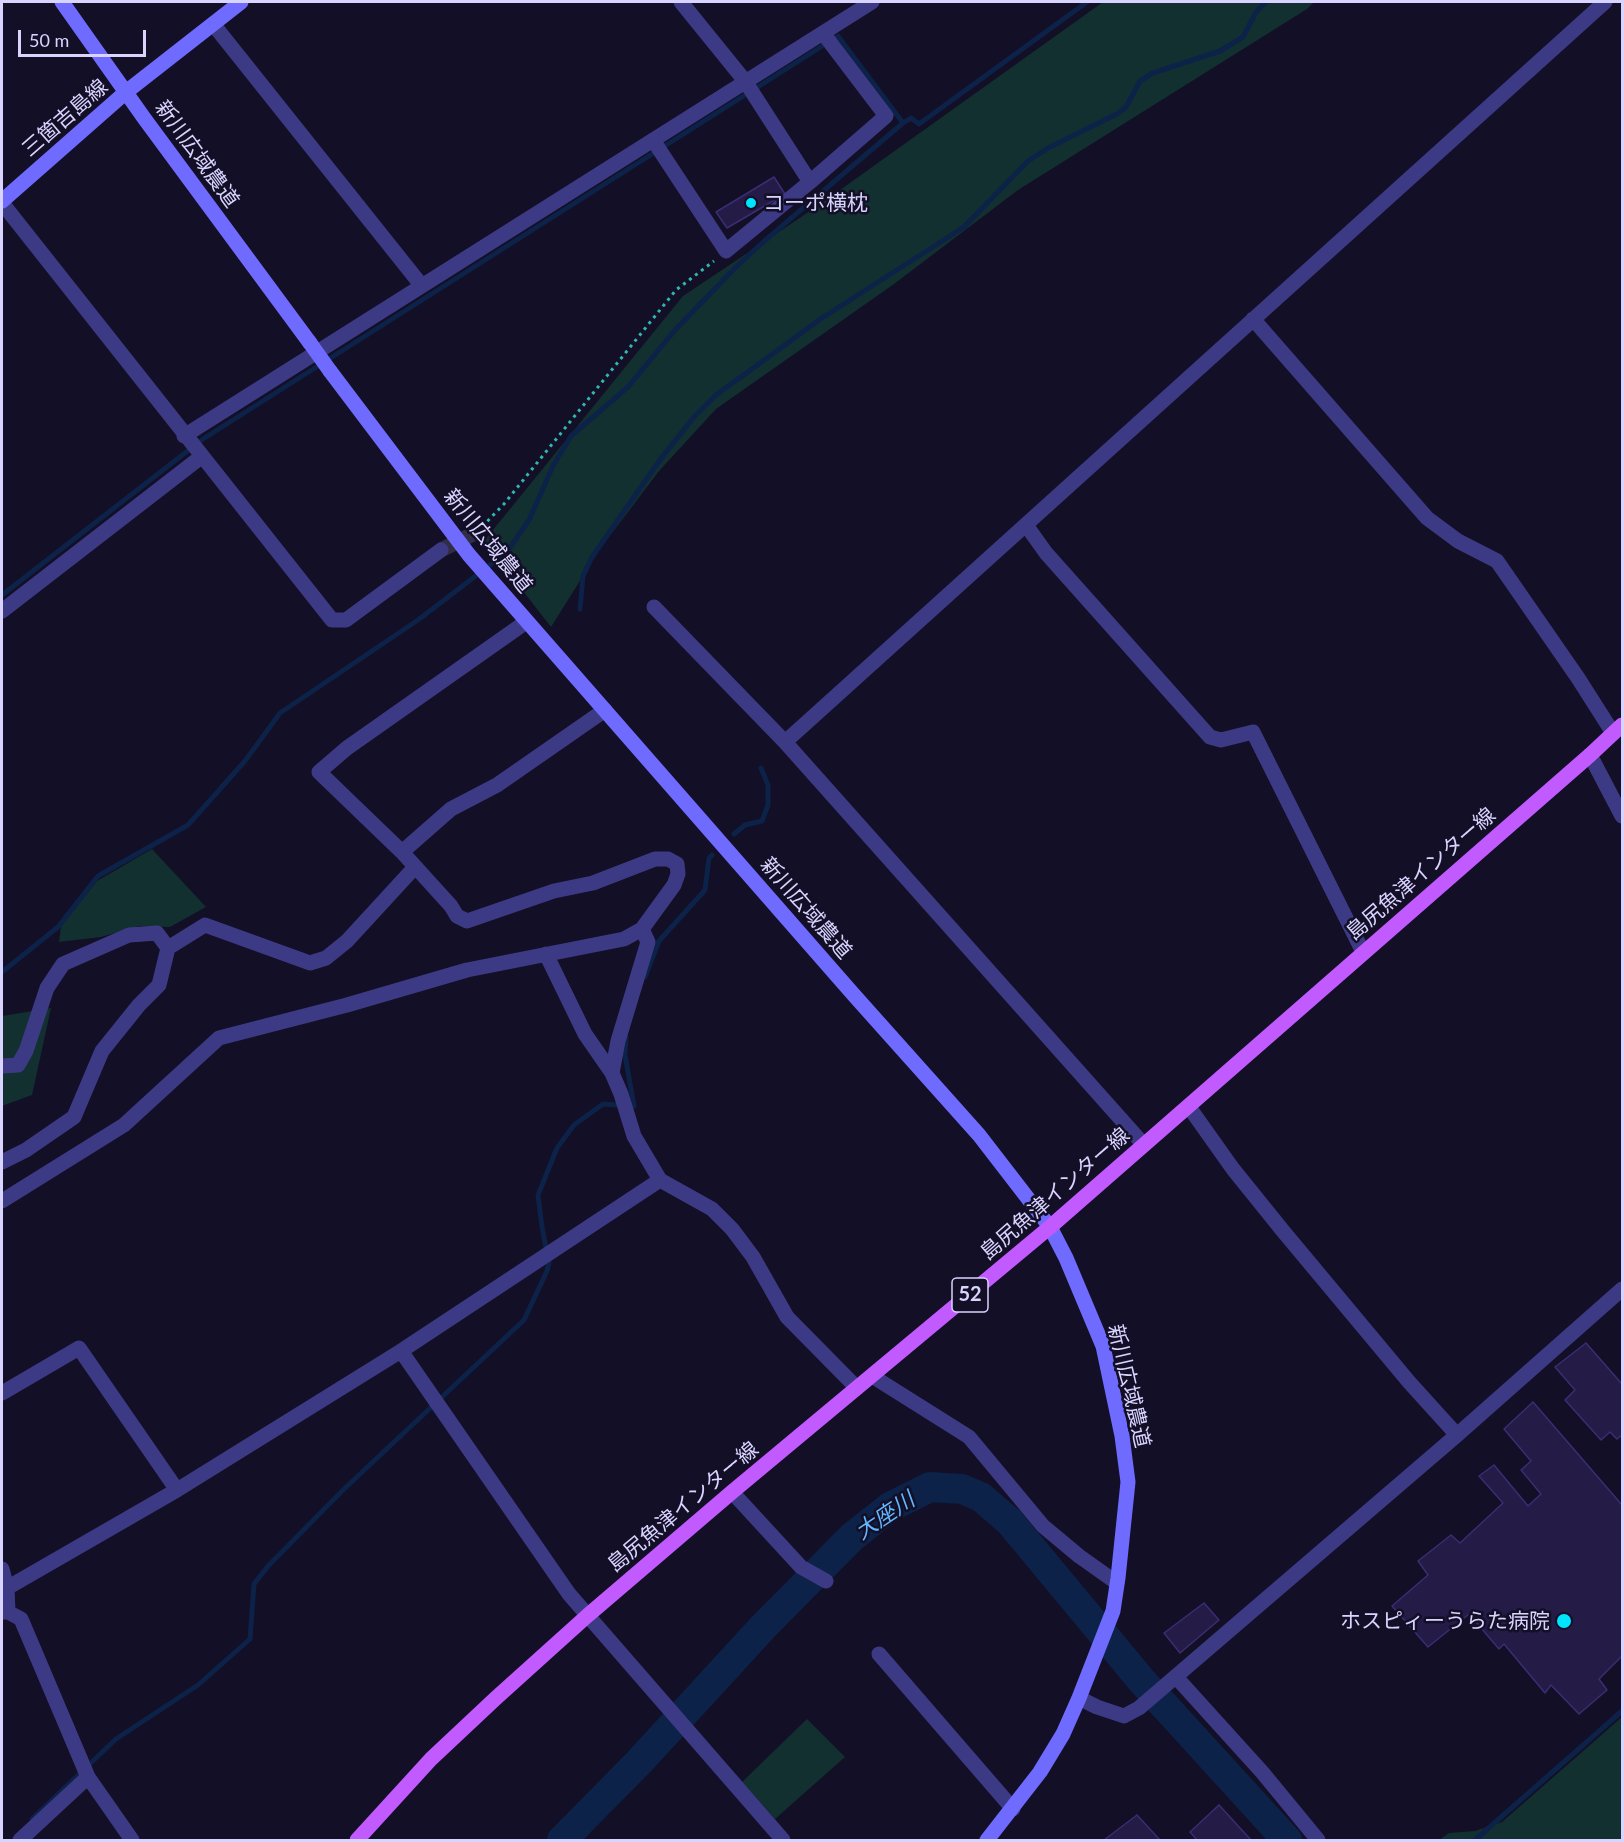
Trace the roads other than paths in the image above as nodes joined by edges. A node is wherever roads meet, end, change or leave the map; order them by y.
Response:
1 (62, 2) edge
2 (241, 2) edge
3 (681, 2) edge
4 (872, 2) edge
5 (1605, 2) edge
6 (213, 24) junction
7 (823, 33) junction
8 (749, 86) junction
9 (126, 92) junction
10 (657, 145) junction
11 (810, 182) junction
12 (2, 202) edge
13 (422, 286) junction
14 (1253, 319) junction
15 (184, 436) junction
16 (201, 457) junction
17 (1026, 525) junction
18 (441, 550) tunnel mouth
19 (654, 607) dead end
20 (2, 610) edge
21 (526, 622) junction
22 (605, 710) junction
23 (1618, 729) edge
24 (785, 742) junction
25 (1590, 756) junction
26 (1623, 816) edge
27 (402, 852) junction
28 (416, 867) junction
29 (642, 929) junction
30 (168, 948) junction
31 (1363, 952) junction
32 (546, 954) junction
33 (2, 1066) edge
34 (612, 1073) junction
35 (1189, 1107) junction
36 (1144, 1145) junction
37 (2, 1162) edge
38 (660, 1180) junction
39 (2, 1201) edge
40 (1050, 1227) junction
41 (1623, 1289) edge
42 (401, 1351) junction
43 (872, 1376) junction
44 (857, 1388) junction
45 (2, 1393) edge
46 (1457, 1435) junction
47 (177, 1490) junction
48 (732, 1492) junction
49 (2, 1569) edge
50 (826, 1581) dead end
51 (1117, 1583) junction
52 (7, 1587) junction
53 (5, 1612) edge
54 (587, 1616) junction
55 (879, 1654) dead end
56 (1174, 1679) junction
57 (1079, 1698) junction
58 (88, 1777) junction
59 (1013, 1809) junction
60 (20, 1840) edge
61 (132, 1840) edge
62 (357, 1840) edge
63 (783, 1840) edge
64 (987, 1840) edge
65 (1318, 1840) edge

1 - 9 street, 新川広域農道
2 - 6 street, 三箇吉島線
3 - 8 street
4 - 7 street
5 - 14 street
6 - 9 street, 三箇吉島線
6 - 13 street
7 - 8 street
7 - 11 street
8 - 10 street
8 - 11 street
9 - 12 street, 三箇吉島線
9 - 21 street, 新川広域農道, bridge
10 - 11 street
10 - 13 street
12 - 15 street
13 - 15 street
14 - 17 street
14 - 23 street
15 - 16 street
16 - 18 street
16 - 20 street
17 - 24 street
17 - 31 street
19 - 24 street
21 - 22 street, 新川広域農道
21 - 27 street
22 - 27 street
22 - 40 street, 新川広域農道
23 - 25 main road, 島尻魚津インター線 / 52
24 - 36 street
25 - 26 street
25 - 31 main road, 島尻魚津インター線 / 52
27 - 28 street
28 - 29 street
28 - 30 street
29 - 32 street
29 - 34 street
30 - 33 street
30 - 37 street
31 - 35 main road, 島尻魚津インター線 / 52
32 - 34 street
32 - 39 street
34 - 38 street
35 - 36 main road, 島尻魚津インター線 / 52
35 - 46 street
36 - 40 main road, 島尻魚津インター線 / 52
38 - 42 street
38 - 44 street
40 - 43 main road, 島尻魚津インター線 / 52
40 - 51 street, 新川広域農道
41 - 46 street
42 - 47 street
42 - 54 street
43 - 44 main road, 島尻魚津インター線 / 52
43 - 51 street
44 - 48 main road, 島尻魚津インター線 / 52
45 - 47 street
46 - 56 street
47 - 52 street
48 - 50 street
48 - 54 main road, 島尻魚津インター線 / 52
49 - 52 street
51 - 57 street, 新川広域農道
52 - 53 street
53 - 58 street
54 - 62 main road, 島尻魚津インター線 / 52
54 - 63 street
55 - 59 street
56 - 57 street
56 - 65 street
57 - 59 street, 新川広域農道
58 - 60 street
58 - 61 street
59 - 64 street, 新川広域農道

